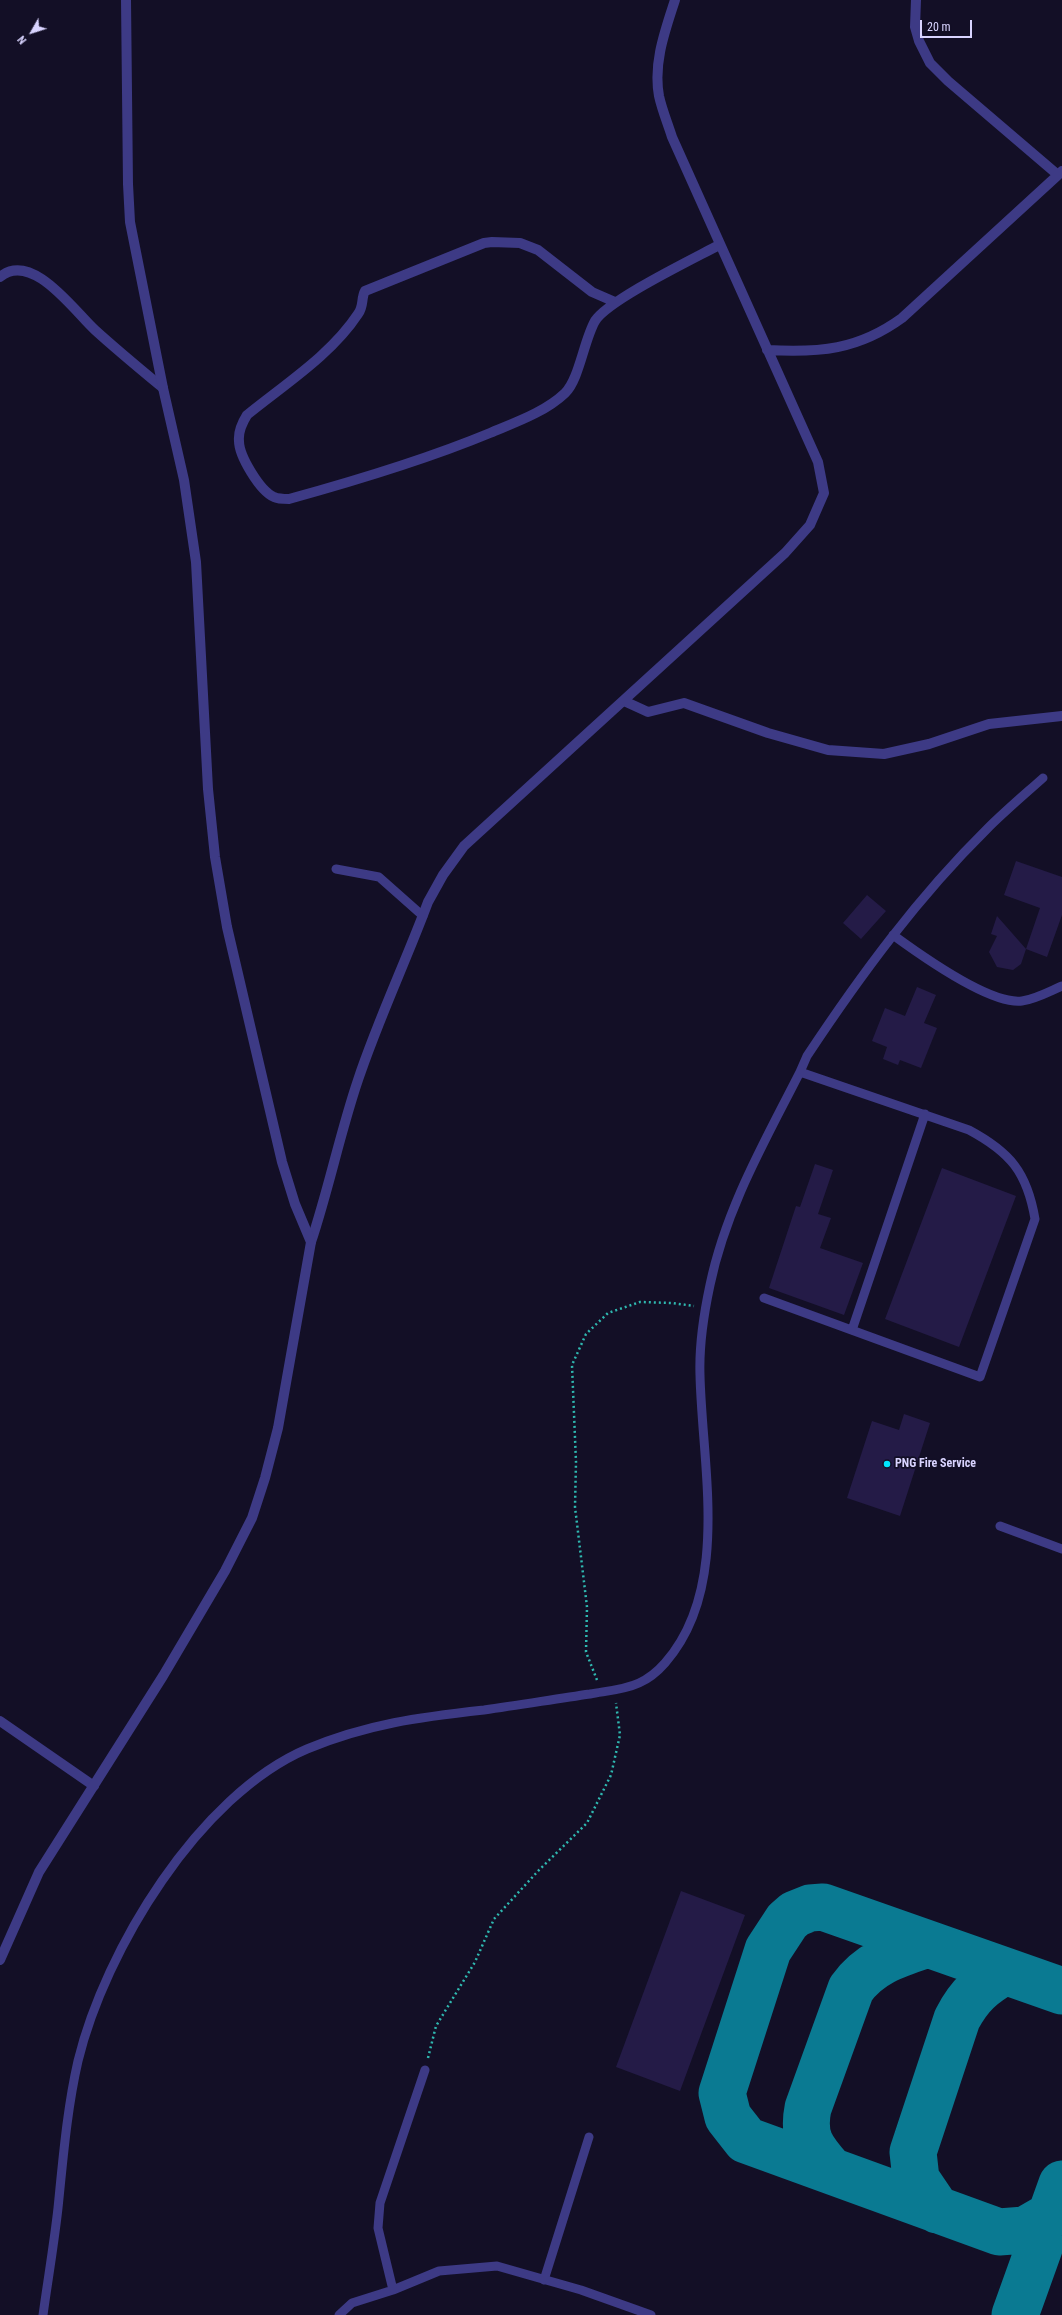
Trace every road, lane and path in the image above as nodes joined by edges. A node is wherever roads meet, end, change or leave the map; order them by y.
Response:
1 (126, 0) edge
2 (675, 0) edge
3 (916, 0) edge
4 (1060, 173) edge
5 (719, 245) junction
6 (2, 272) edge
7 (615, 302) junction
8 (767, 350) junction
9 (163, 388) junction
10 (624, 701) junction
11 (1062, 716) edge
12 (1043, 778) dead end
13 (336, 869) dead end
14 (423, 916) junction
15 (893, 935) junction
16 (1062, 986) edge
17 (800, 1072) junction
18 (926, 1114) junction
19 (311, 1242) junction
20 (764, 1298) dead end
21 (707, 1308) junction
22 (852, 1330) junction
23 (1000, 1526) dead end
24 (1062, 1549) edge
25 (615, 1690) junction
26 (601, 1692) junction
27 (0, 1721) edge
28 (94, 1786) junction
29 (0, 1960) edge
30 (425, 2070) joint
31 (589, 2137) dead end
32 (544, 2280) junction
33 (393, 2290) junction
34 (43, 2315) edge
35 (339, 2315) edge
36 (651, 2315) edge

1 - 9 street
2 - 5 street
3 - 4 street
4 - 8 street
5 - 7 street
5 - 8 street
6 - 9 street
7 - 7 street
8 - 10 street
9 - 19 street
10 - 11 street
10 - 14 street
12 - 15 lane
13 - 14 lane
14 - 19 street
15 - 16 lane
15 - 17 lane
17 - 18 lane
17 - 21 lane
18 - 22 lane
18 - 22 lane
19 - 28 street
20 - 22 lane
21 - 25 lane
21 - 26 path
23 - 24 lane
25 - 26 lane
25 - 30 path
26 - 34 lane
27 - 28 street
28 - 29 street
30 - 33 lane
31 - 32 lane
32 - 33 lane
32 - 36 lane
33 - 35 lane

